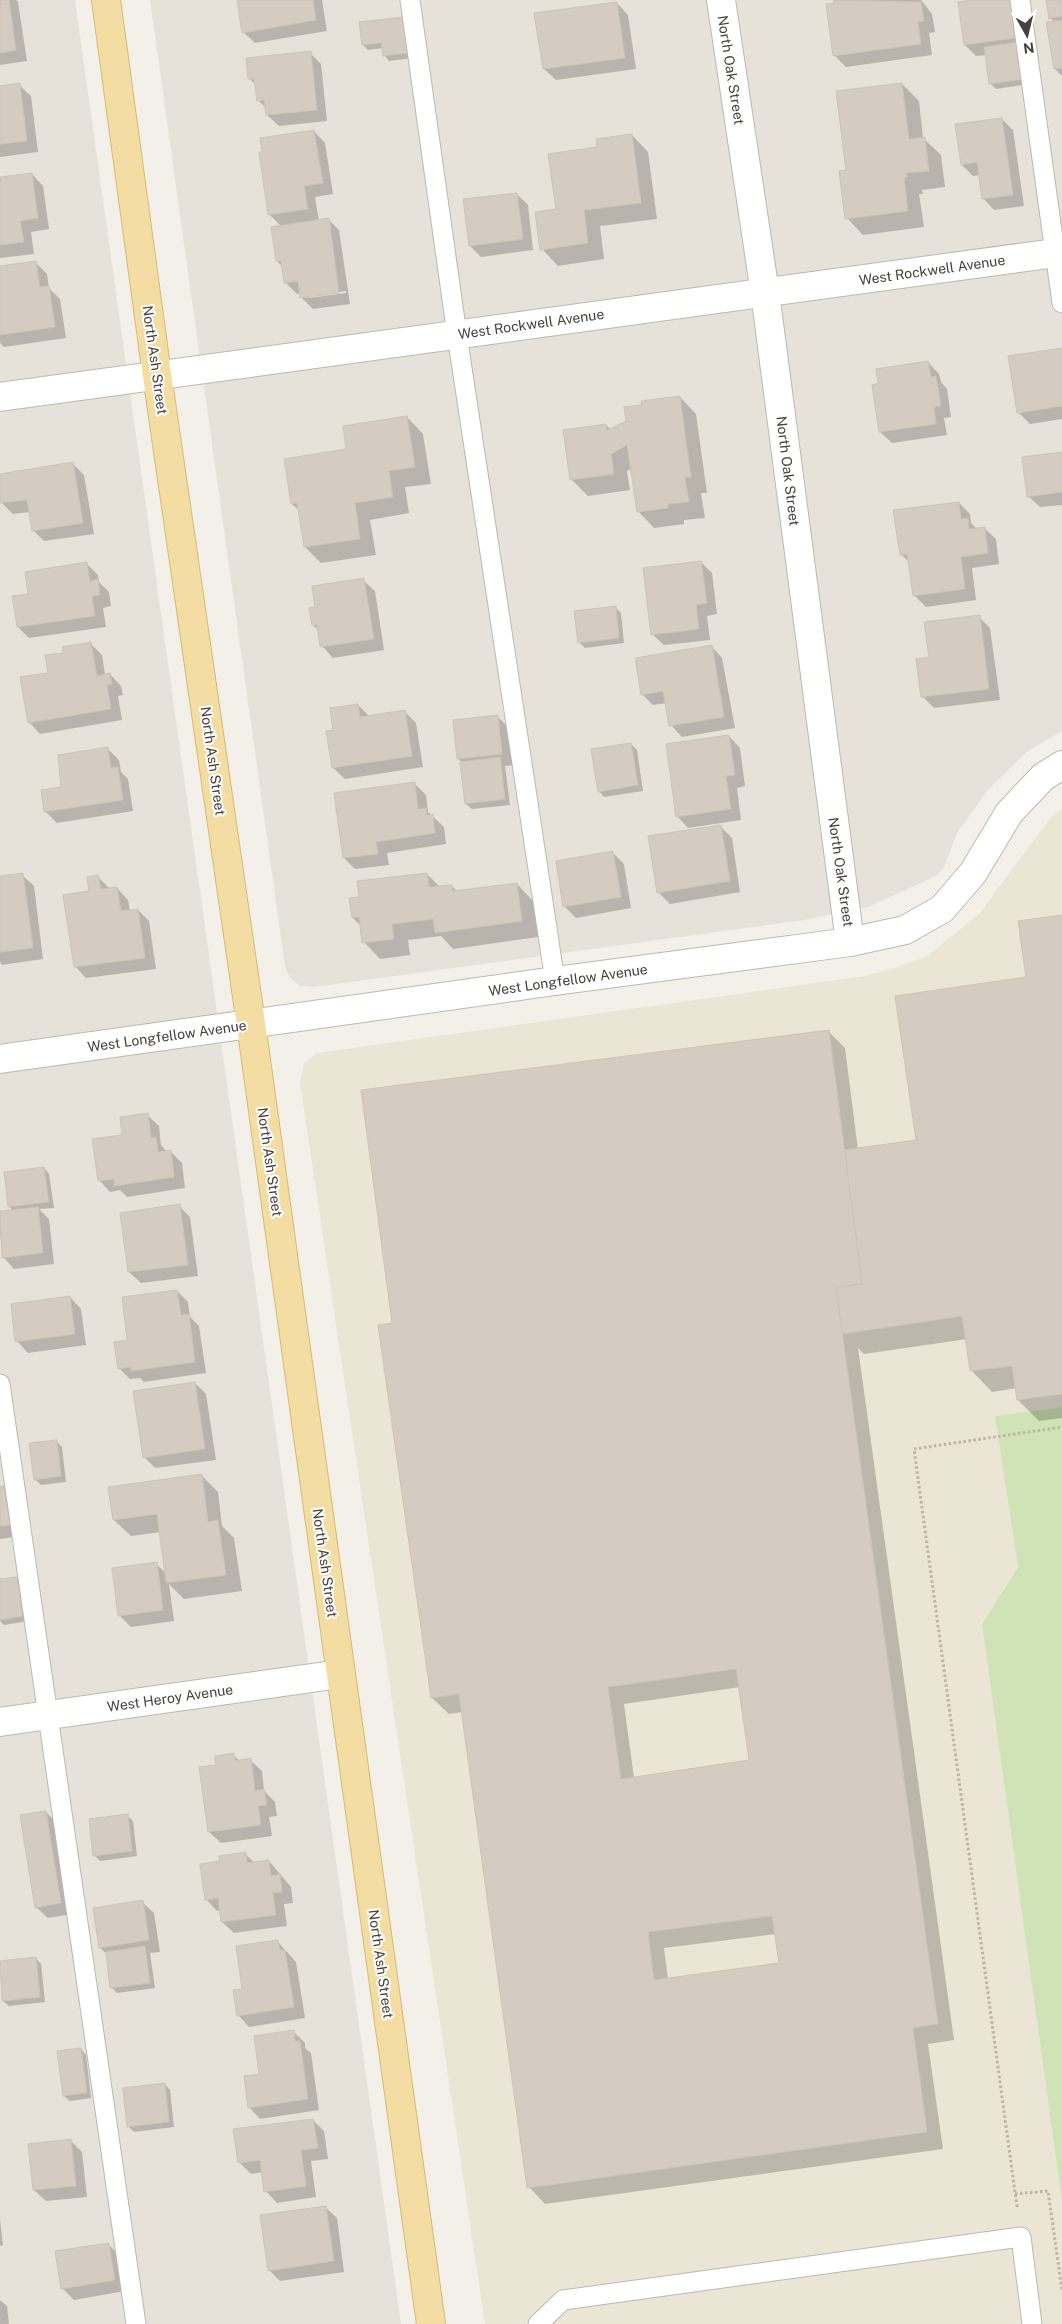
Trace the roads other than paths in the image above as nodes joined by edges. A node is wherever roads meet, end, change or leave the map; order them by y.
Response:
1 (106, 0) edge
2 (410, 0) edge
3 (721, 0) edge
4 (1020, 0) edge
5 (1058, 253) edge
6 (765, 293) junction
7 (1062, 303) edge
8 (457, 335) junction
9 (157, 375) junction
10 (0, 398) edge
11 (1062, 765) edge
12 (850, 942) junction
13 (555, 981) junction
14 (251, 1024) junction
15 (0, 1059) edge
16 (0, 1384) edge
17 (340, 1674) junction
18 (47, 1715) junction
19 (0, 1722) edge
20 (136, 2324) edge
21 (431, 2324) edge
22 (538, 2324) edge
23 (1032, 2324) edge

1 - 9 main road, North Ash Street
2 - 8 lane
3 - 6 street, North Oak Street
4 - 5 lane
5 - 6 street, West Rockwell Avenue
5 - 7 lane
6 - 8 street, West Rockwell Avenue
6 - 12 street, North Oak Street
8 - 9 street, West Rockwell Avenue
8 - 13 lane
9 - 10 street, West Rockwell Avenue
9 - 14 main road, North Ash Street
11 - 12 street, West Longfellow Avenue
12 - 13 street, West Longfellow Avenue
13 - 14 street, West Longfellow Avenue
14 - 15 street, West Longfellow Avenue
14 - 17 main road, North Ash Street
16 - 18 lane
17 - 18 street, West Heroy Avenue
17 - 21 main road, North Ash Street
18 - 19 street, West Heroy Avenue
18 - 20 lane
22 - 23 lane

